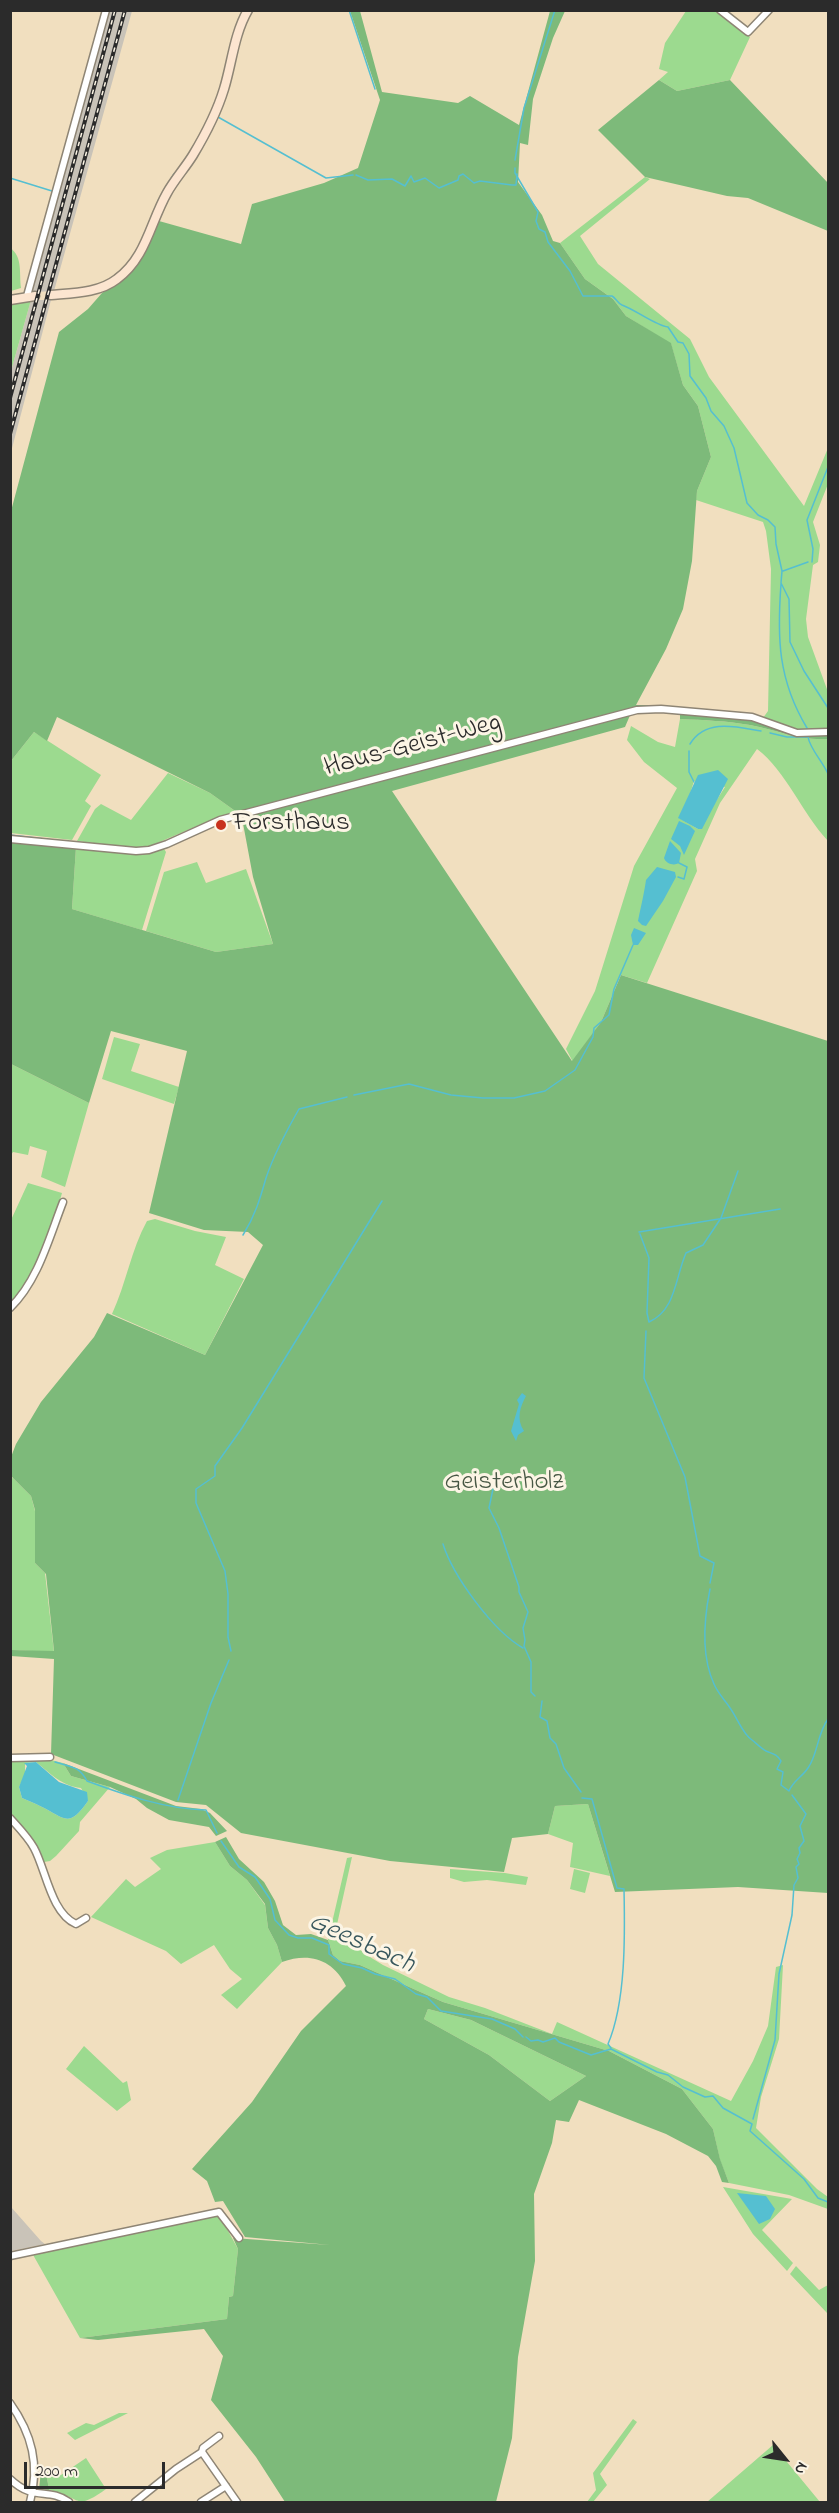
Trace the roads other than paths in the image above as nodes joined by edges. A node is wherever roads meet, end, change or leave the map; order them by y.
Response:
1 (106, 10) edge
2 (248, 10) edge
3 (720, 10) edge
4 (769, 10) edge
5 (51, 295) dead end
6 (31, 296) joint
7 (10, 300) edge
8 (828, 732) edge
9 (10, 839) edge
10 (63, 1202) dead end
11 (10, 1308) edge
12 (50, 1757) dead end
13 (10, 1758) edge
14 (10, 1818) edge
15 (86, 1918) dead end
16 (239, 2238) dead end
17 (10, 2256) edge
18 (10, 2403) edge
19 (219, 2436) dead end
20 (202, 2452) junction
21 (10, 2479) edge
22 (226, 2486) junction
23 (33, 2493) junction
24 (30, 2502) edge
25 (69, 2502) edge
26 (135, 2502) edge
27 (201, 2502) edge
28 (237, 2502) edge

1 - 6 street
2 - 5 main road
3 - 4 street
6 - 7 main road
8 - 9 street, Haus-Geist-Weg
10 - 11 street
12 - 13 street
14 - 15 street
16 - 17 street
18 - 23 street
19 - 20 street
20 - 22 street
20 - 26 street
21 - 23 street
22 - 27 street
22 - 28 street
23 - 24 street
23 - 25 street

